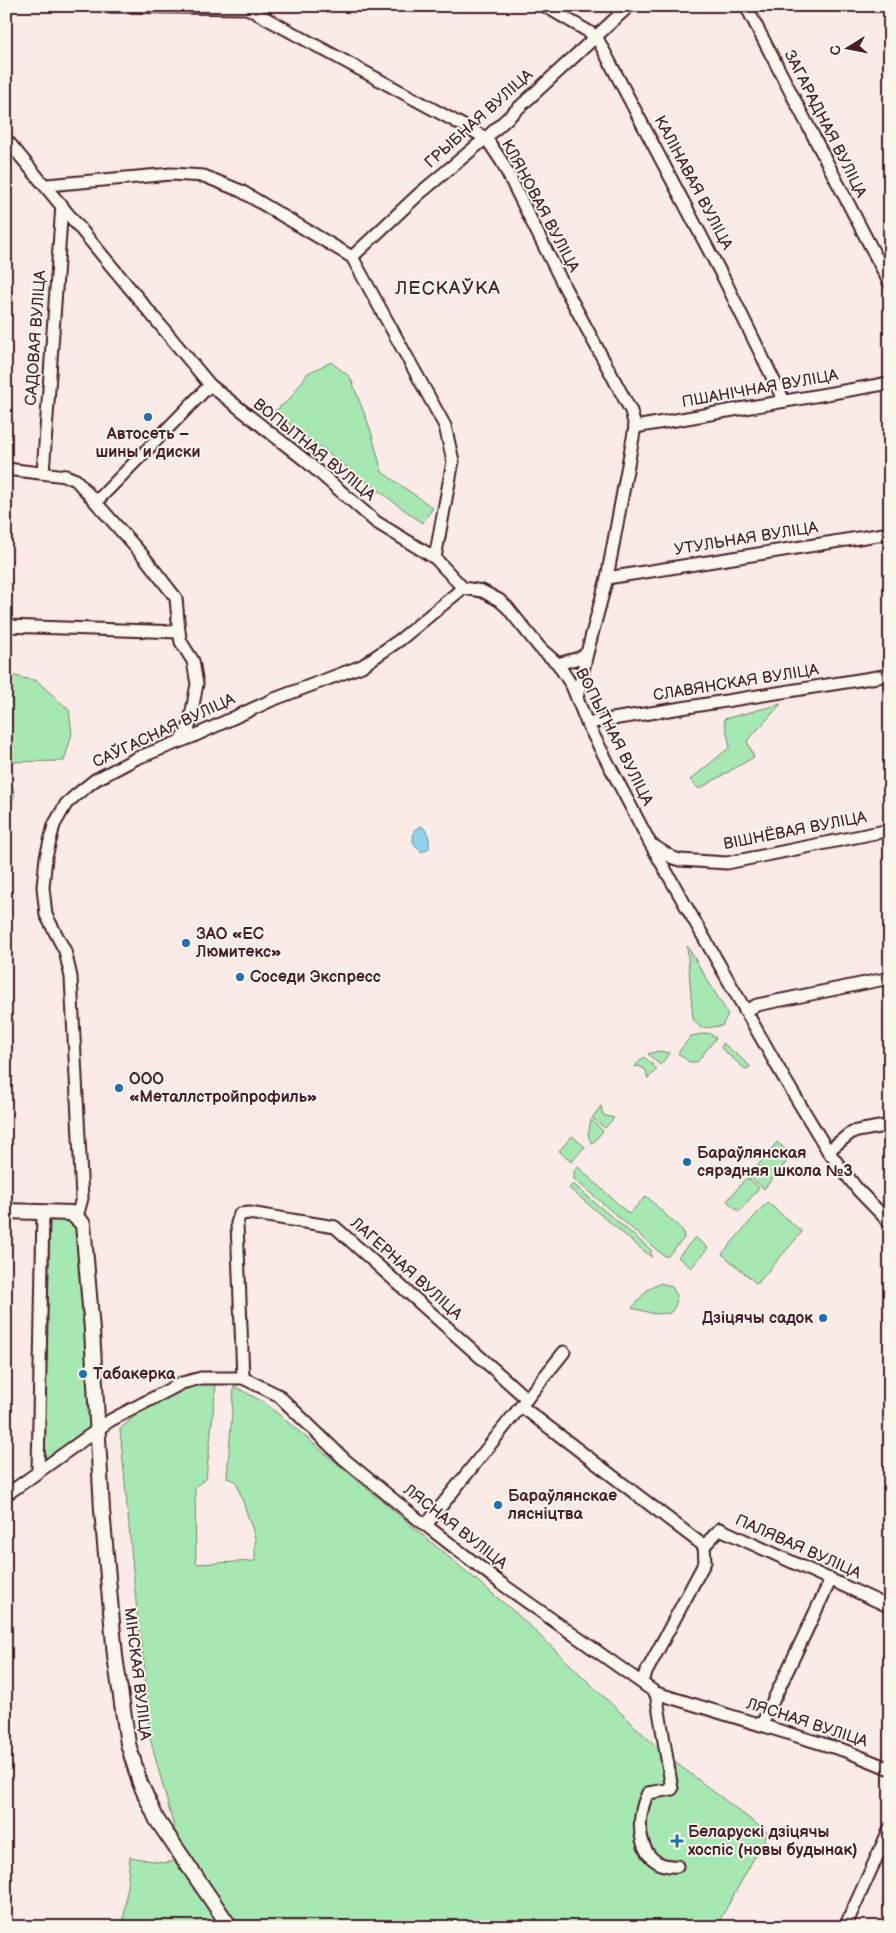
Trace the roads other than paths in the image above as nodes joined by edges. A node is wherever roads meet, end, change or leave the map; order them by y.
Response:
1 (103, 6) edge
2 (107, 6) edge
3 (544, 6) edge
4 (629, 6) edge
5 (746, 6) edge
6 (247, 7) edge
7 (596, 36) junction
8 (486, 138) junction
9 (6, 139) edge
10 (47, 185) junction
11 (62, 205) junction
12 (352, 257) junction
13 (890, 284) edge
14 (890, 383) edge
15 (210, 385) junction
16 (784, 401) junction
17 (635, 427) junction
18 (6, 469) edge
19 (43, 473) junction
20 (96, 502) junction
21 (890, 533) edge
22 (436, 558) junction
23 (607, 578) junction
24 (463, 588) junction
25 (6, 626) edge
26 (179, 632) junction
27 (587, 653) junction
28 (558, 664) junction
29 (890, 676) edge
30 (576, 699) junction
31 (587, 722) junction
32 (180, 740) junction
33 (890, 830) edge
34 (650, 844) junction
35 (890, 978) edge
36 (745, 1011) junction
37 (890, 1125) edge
38 (828, 1151) junction
39 (6, 1211) edge
40 (42, 1212) junction
41 (80, 1220) junction
42 (890, 1223) edge
43 (564, 1352) dead end
44 (243, 1378) junction
45 (524, 1402) junction
46 (97, 1429) junction
47 (38, 1471) junction
48 (6, 1495) edge
49 (426, 1525) junction
50 (704, 1546) junction
51 (831, 1578) junction
52 (890, 1607) edge
53 (641, 1682) junction
54 (656, 1692) junction
55 (762, 1724) junction
56 (890, 1769) edge
57 (890, 1828) edge
58 (677, 1866) dead end
59 (230, 1927) edge
60 (844, 1927) edge

1 - 2 street, КЛЯНОВАЯ ВУЛІЦА
2 - 6 street, КЛЯНОВАЯ ВУЛІЦА
3 - 7 street
4 - 7 street, ГРЫБНАЯ ВУЛІЦА
5 - 13 street, ЗАГАРАДНАЯ ВУЛІЦА
6 - 8 street, КЛЯНОВАЯ ВУЛІЦА
7 - 8 street, ГРЫБНАЯ ВУЛІЦА
7 - 16 street, КАЛІНАВАЯ ВУЛІЦА
8 - 12 street, ГРЫБНАЯ ВУЛІЦА
8 - 17 street, КЛЯНОВАЯ ВУЛІЦА
9 - 10 street, ВОПЫТНАЯ ВУЛІЦА
10 - 11 street, ВОПЫТНАЯ ВУЛІЦА
10 - 12 street
11 - 15 street, ВОПЫТНАЯ ВУЛІЦА
11 - 19 street, САДОВАЯ ВУЛІЦА
12 - 22 street
14 - 16 street, ПШАНІЧНАЯ ВУЛІЦА
15 - 20 street
15 - 22 street, ВОПЫТНАЯ ВУЛІЦА
16 - 17 street, ПШАНІЧНАЯ ВУЛІЦА
17 - 23 street, КЛЯНОВАЯ ВУЛІЦА
18 - 19 street
19 - 20 street
20 - 26 street
21 - 23 street, УТУЛЬНАЯ ВУЛІЦА
22 - 24 street, ВОПЫТНАЯ ВУЛІЦА
23 - 27 street, КЛЯНОВАЯ ВУЛІЦА
24 - 28 street, ВОПЫТНАЯ ВУЛІЦА
24 - 32 street, САЎГАСНАЯ ВУЛІЦА
25 - 26 street
26 - 32 street
27 - 28 street
27 - 30 street, КЛЯНОВАЯ ВУЛІЦА
28 - 30 street, ВОПЫТНАЯ ВУЛІЦА
29 - 31 street, СЛАВЯНСКАЯ ВУЛІЦА
30 - 31 street, ВОПЫТНАЯ ВУЛІЦА
31 - 34 street, ВОПЫТНАЯ ВУЛІЦА
32 - 41 street, САЎГАСНАЯ ВУЛІЦА
33 - 34 street, ВІШНЁВАЯ ВУЛІЦА
34 - 36 street, ВОПЫТНАЯ ВУЛІЦА
35 - 36 street
36 - 38 street, ВОПЫТНАЯ ВУЛІЦА
37 - 38 street
38 - 42 street, ВОПЫТНАЯ ВУЛІЦА
39 - 40 main road
40 - 41 main road
40 - 47 street
41 - 46 main road, МІНСКАЯ ВУЛІЦА
43 - 45 street
44 - 45 street, ЛАГЕРНАЯ ВУЛІЦА
44 - 46 street
44 - 49 street, ЛЯСНАЯ ВУЛІЦА
45 - 49 street
45 - 50 street, ЛАГЕРНАЯ ВУЛІЦА
46 - 47 street
46 - 59 main road, МІНСКАЯ ВУЛІЦА
47 - 48 street
49 - 53 street, ЛЯСНАЯ ВУЛІЦА
50 - 51 street, ПАЛЯВАЯ ВУЛІЦА
50 - 53 street
51 - 52 street, ПАЛЯВАЯ ВУЛІЦА
51 - 55 street
53 - 54 street, ЛЯСНАЯ ВУЛІЦА
54 - 55 street, ЛЯСНАЯ ВУЛІЦА
54 - 58 street
55 - 56 street, ЛЯСНАЯ ВУЛІЦА
57 - 60 street

